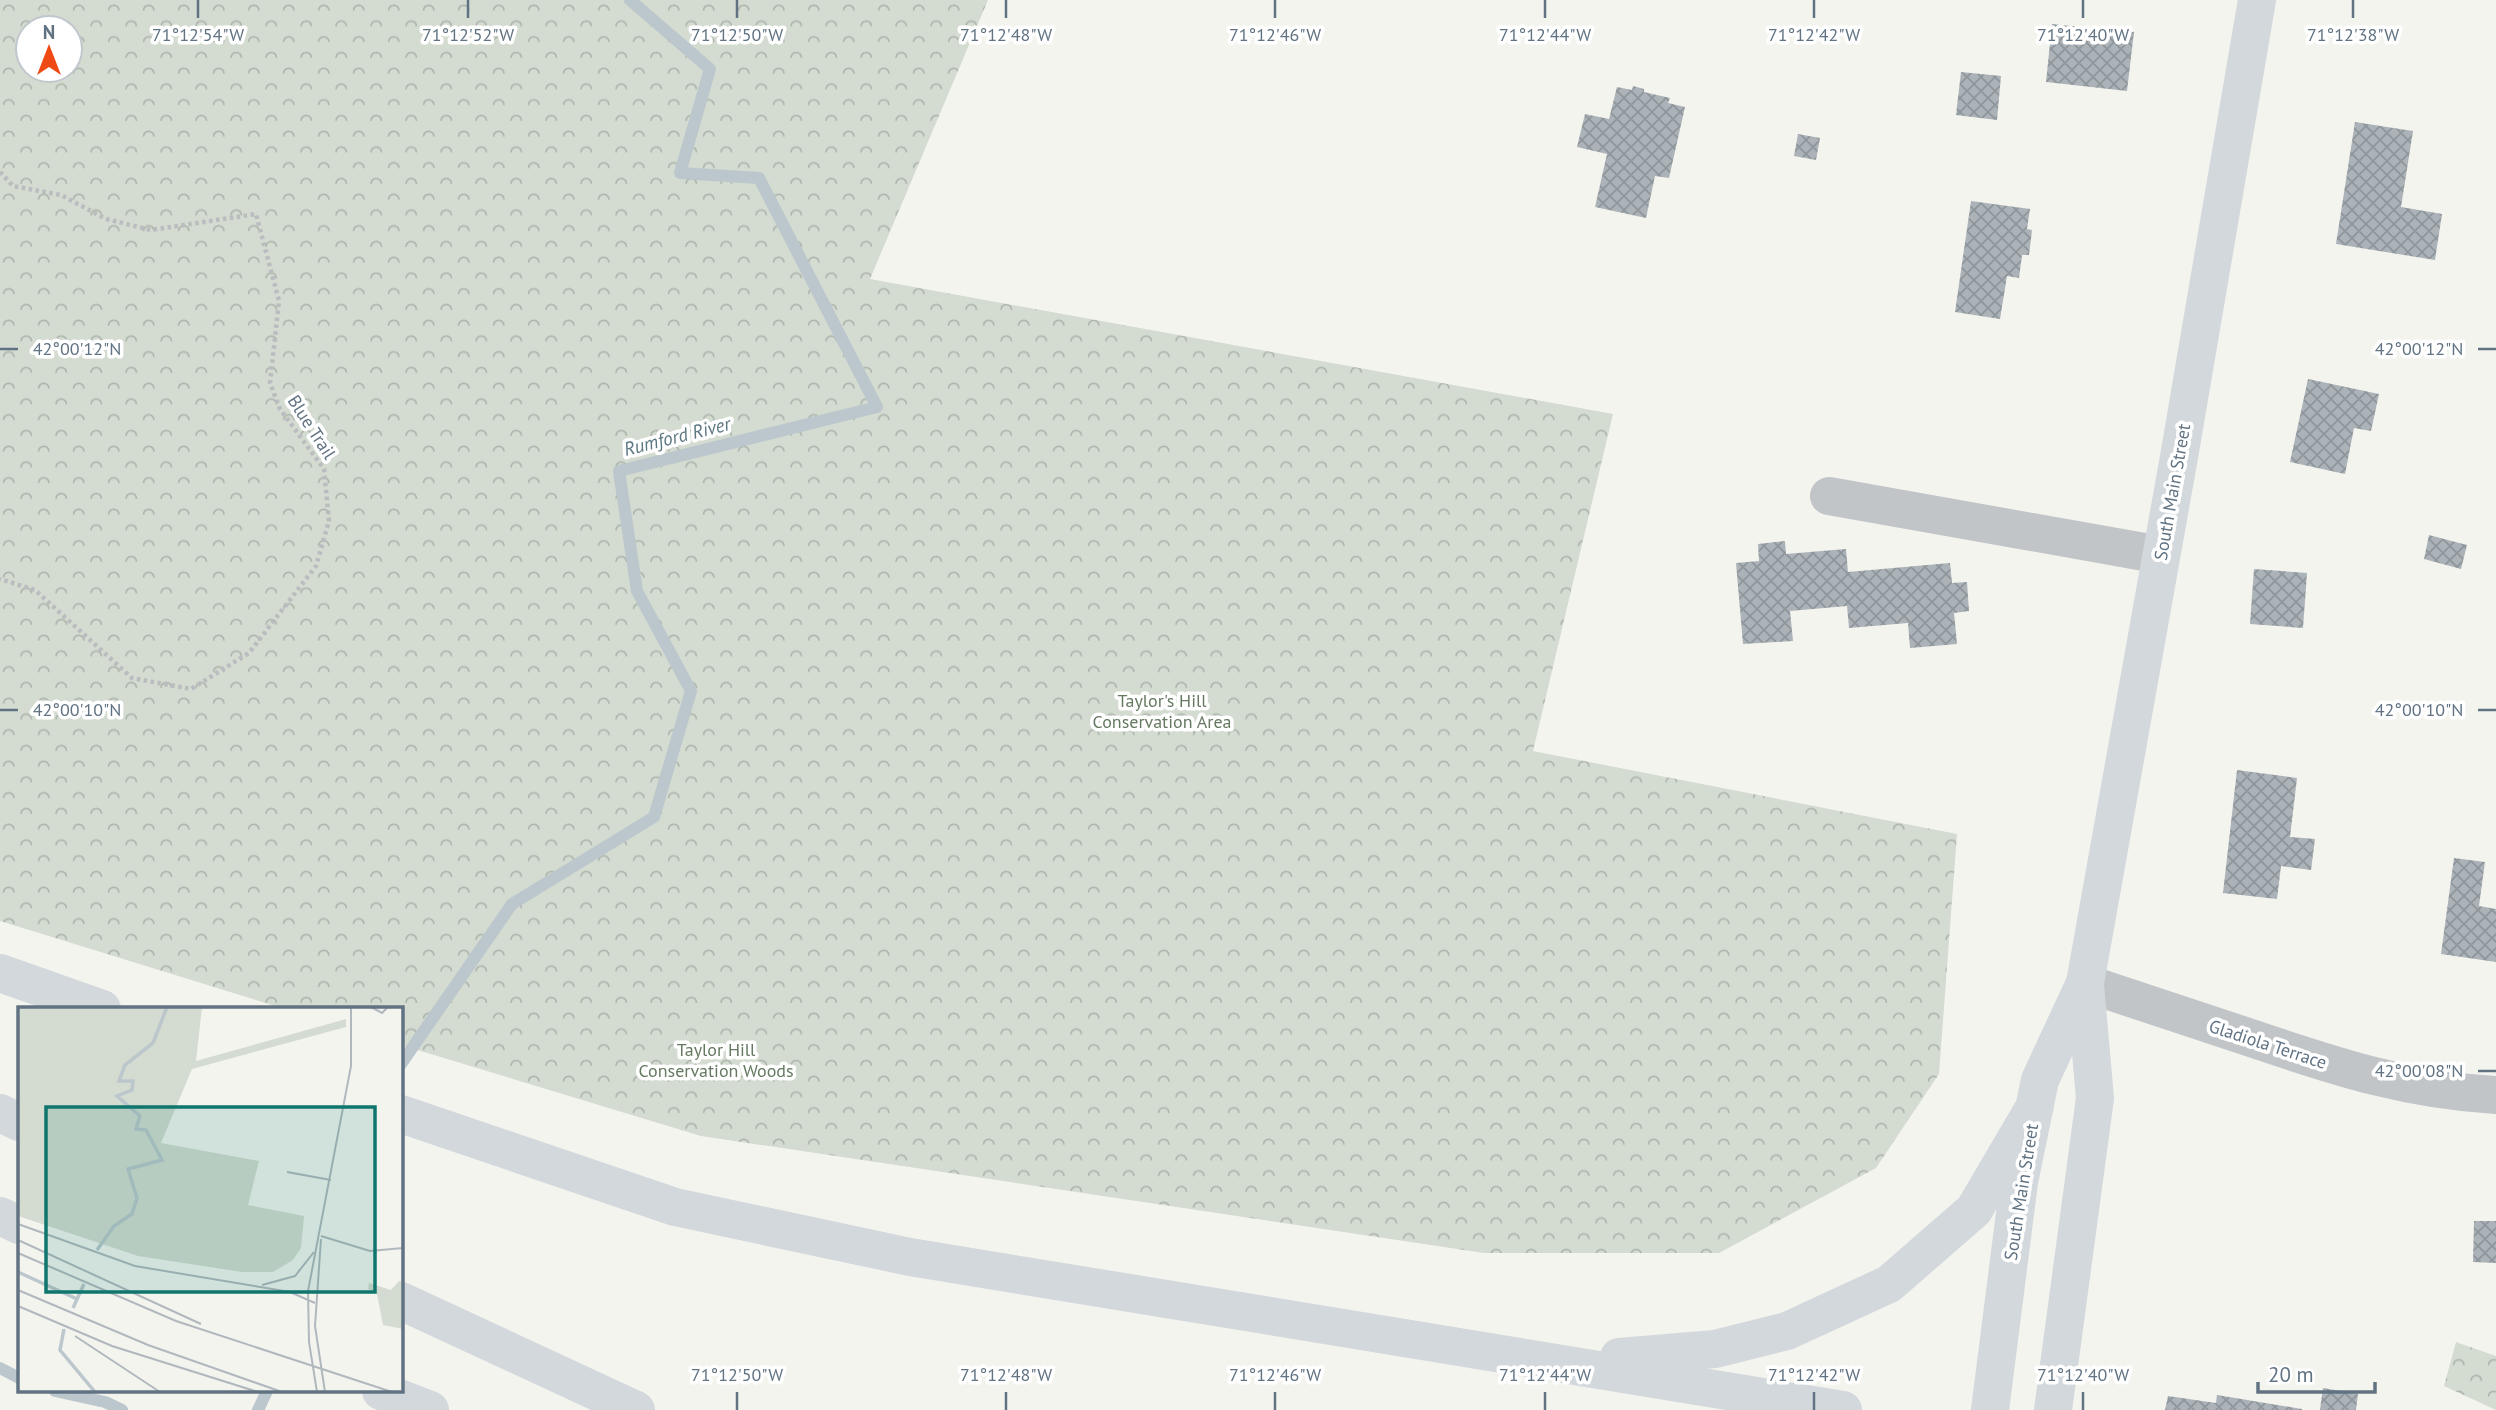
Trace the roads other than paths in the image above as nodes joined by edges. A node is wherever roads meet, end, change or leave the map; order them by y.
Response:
1 (2257, 0) edge
2 (1829, 496) dead end
3 (2161, 555) junction
4 (0, 973) edge
5 (2085, 983) junction
6 (96, 1007) edge
7 (2496, 1095) edge
8 (2035, 1107) junction
9 (0, 1113) edge
10 (402, 1114) edge
11 (18, 1122) edge
12 (0, 1216) edge
13 (18, 1225) edge
14 (402, 1301) edge
15 (1501, 1353) junction
16 (385, 1392) edge
17 (430, 1410) edge
18 (636, 1410) edge
19 (1843, 1410) edge
20 (1990, 1410) edge
21 (2053, 1410) edge

1 - 3 main road, South Main Street
2 - 3 street
3 - 5 main road, South Main Street
4 - 6 main road
5 - 7 street, Gladiola Terrace
5 - 8 main road, South Main Street
5 - 21 main road, South Main Street
8 - 15 main road
8 - 20 main road, South Main Street
9 - 11 main road
10 - 15 main road
12 - 13 main road
14 - 18 main road
15 - 19 main road
16 - 17 main road

